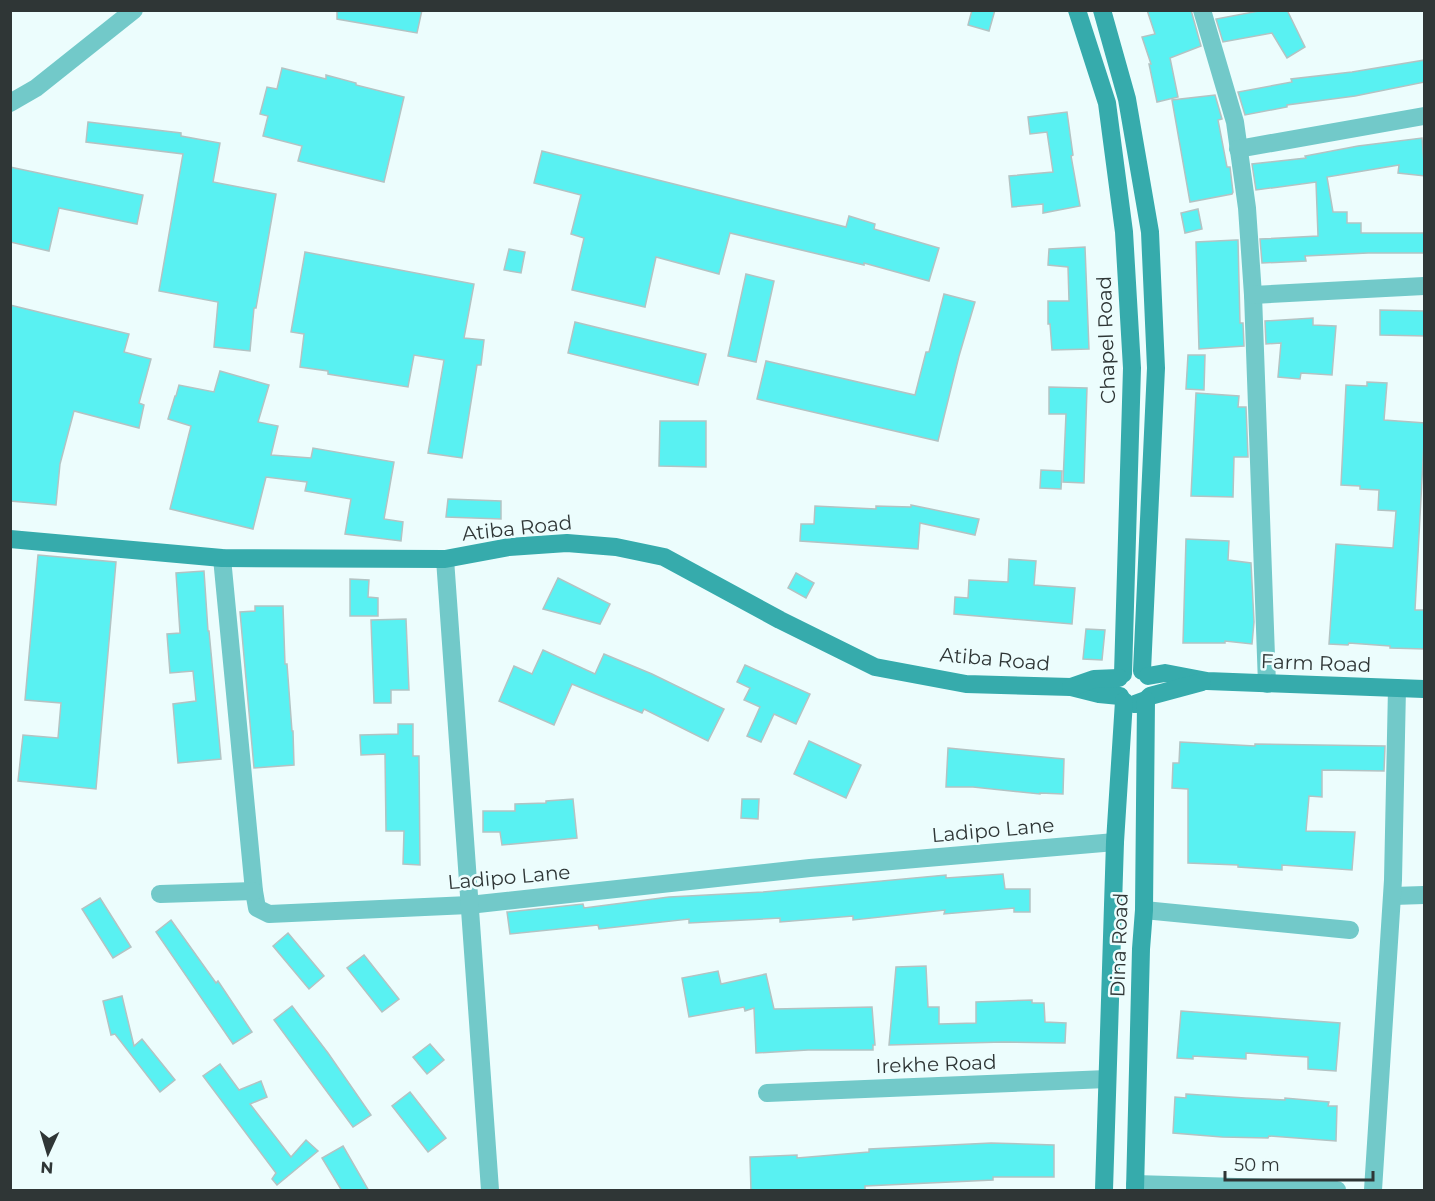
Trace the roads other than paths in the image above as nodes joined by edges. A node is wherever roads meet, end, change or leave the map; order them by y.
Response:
1 (134, 10) edge
2 (1077, 10) edge
3 (1102, 10) edge
4 (1202, 10) edge
5 (10, 103) edge
6 (1425, 116) edge
7 (1238, 149) junction
8 (1425, 286) edge
9 (1253, 296) junction
10 (10, 539) edge
11 (222, 558) junction
12 (445, 559) junction
13 (1145, 673) junction
14 (1206, 681) junction
15 (1267, 684) junction
16 (1121, 687) junction
17 (1397, 688) junction
18 (1425, 689) edge
19 (1148, 698) junction
20 (1115, 842) junction
21 (254, 891) junction
22 (160, 894) dead end
23 (1425, 895) edge
24 (1392, 896) junction
25 (470, 905) junction
26 (1144, 910) junction
27 (1350, 930) dead end
28 (1107, 1079) junction
29 (766, 1093) dead end
30 (1135, 1187) edge
31 (1337, 1190) edge
32 (490, 1191) edge
33 (1104, 1191) edge
34 (1373, 1191) edge

1 - 5 street
2 - 16 street, Chapel Road
3 - 13 street
4 - 7 street
6 - 7 street
7 - 9 street
8 - 9 street
9 - 15 street
10 - 11 street, Atiba Road
11 - 12 street, Atiba Road
11 - 21 street, Ladipo Lane
12 - 16 street, Atiba Road
12 - 25 street
13 - 14 street, Farm Road
13 - 16 street
13 - 19 street
14 - 15 street, Farm Road
14 - 19 street, Farm Road
15 - 17 street, Farm Road
16 - 19 street
16 - 20 street, Dina Road
17 - 18 street, Farm Road
17 - 24 street
19 - 26 street, Dina Road
20 - 25 street, Ladipo Lane
20 - 28 street, Dina Road
21 - 22 street
21 - 25 street, Ladipo Lane
23 - 24 street
24 - 34 street
25 - 32 street
26 - 27 street
26 - 30 street, Dina Road
28 - 29 street, Irekhe Road
28 - 33 street, Dina Road
30 - 31 street

